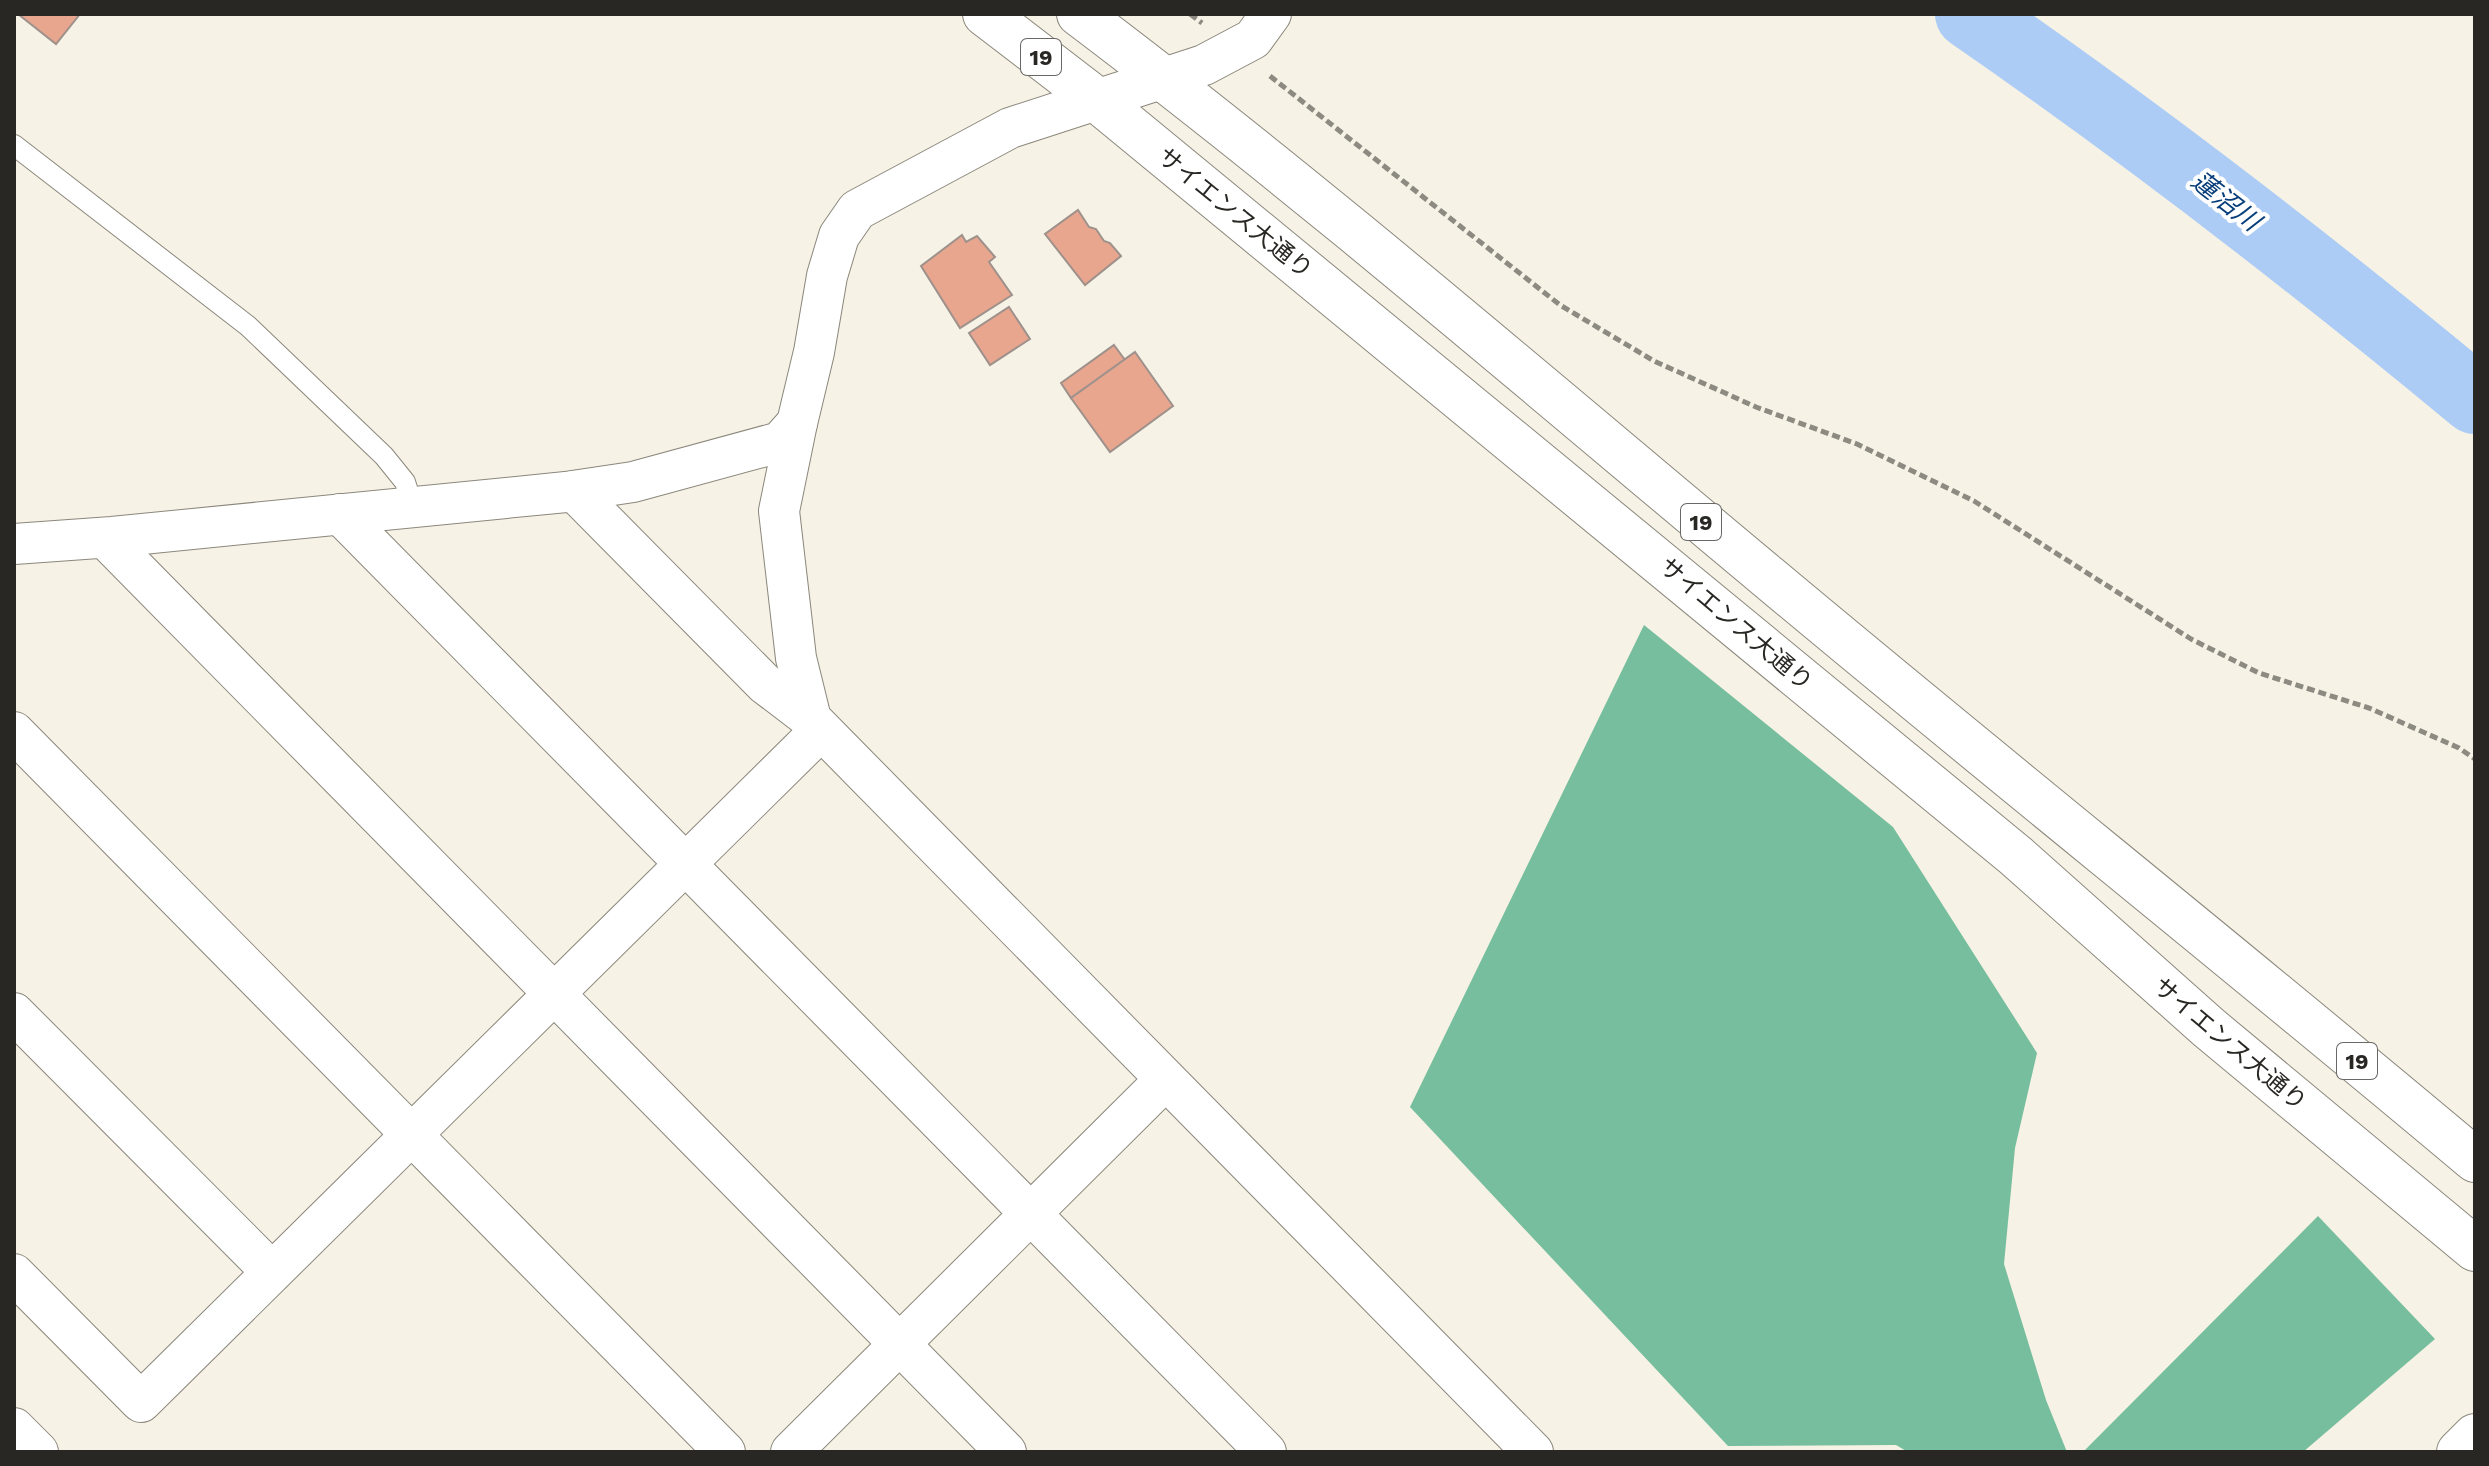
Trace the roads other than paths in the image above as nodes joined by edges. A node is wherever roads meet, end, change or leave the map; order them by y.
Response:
1 (985, 14) edge
2 (1079, 14) edge
3 (1271, 14) edge
4 (1165, 79) junction
5 (1097, 100) junction
6 (14, 145) edge
7 (797, 423) junction
8 (574, 491) junction
9 (413, 507) junction
10 (340, 514) junction
11 (105, 538) junction
12 (14, 544) edge
13 (816, 724) junction
14 (14, 732) edge
15 (685, 864) junction
16 (554, 993) junction
17 (14, 1013) edge
18 (1165, 1080) junction
19 (412, 1135) junction
20 (2475, 1160) edge
21 (1031, 1213) junction
22 (2475, 1249) edge
23 (272, 1272) junction
24 (14, 1274) edge
25 (900, 1344) junction
26 (14, 1428) edge
27 (2475, 1436) edge
28 (38, 1452) edge
29 (725, 1452) edge
30 (791, 1452) edge
31 (1006, 1452) edge
32 (1266, 1452) edge
33 (1533, 1452) edge
34 (2459, 1452) edge

1 - 5 main road, サイエンス大通り / 19
2 - 4 main road, 19
3 - 4 street
4 - 5 street
4 - 20 main road, 19
5 - 7 street
5 - 22 main road, サイエンス大通り / 19
6 - 9 lane
7 - 8 street
7 - 13 street
8 - 9 street
8 - 13 street
9 - 10 street
10 - 11 street
10 - 15 street
11 - 12 street
11 - 16 street
13 - 15 street
13 - 18 street
14 - 19 street
15 - 16 street
15 - 21 street
16 - 19 street
16 - 25 street
17 - 23 street
18 - 21 street
18 - 33 street
19 - 23 street
19 - 29 street
21 - 25 street
21 - 32 street
23 - 24 street
25 - 30 street
25 - 31 street
26 - 28 street
27 - 34 main road

